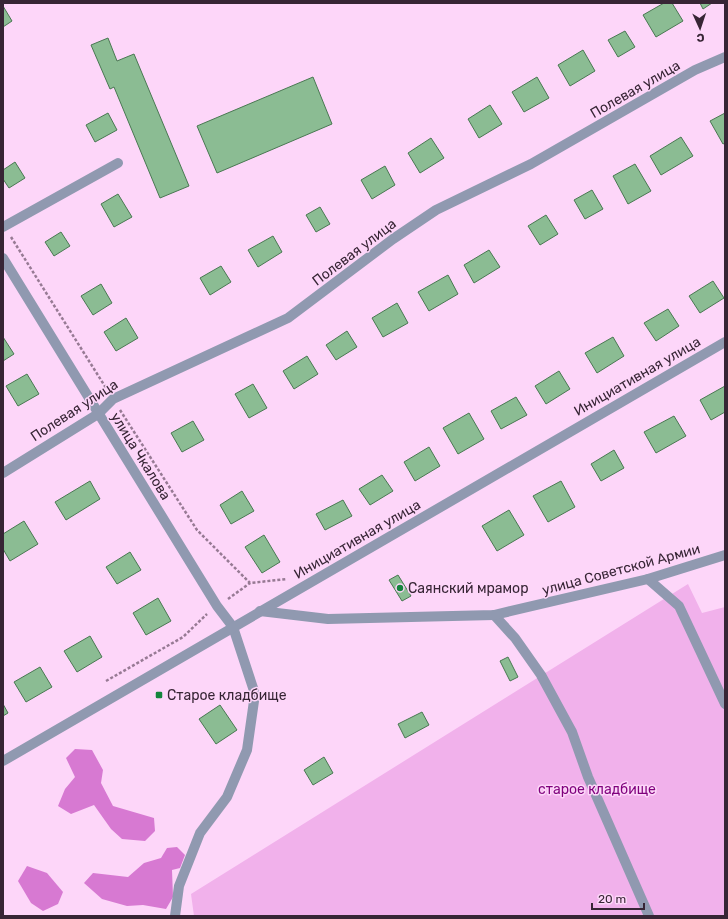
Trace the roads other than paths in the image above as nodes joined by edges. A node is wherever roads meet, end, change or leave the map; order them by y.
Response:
1 (725, 57) edge
2 (118, 163) dead end
3 (4, 227) edge
4 (3, 258) edge
5 (725, 342) edge
6 (98, 414) junction
7 (3, 472) edge
8 (725, 555) edge
9 (648, 579) junction
10 (260, 611) junction
11 (494, 615) junction
12 (233, 627) junction
13 (723, 691) edge
14 (725, 704) edge
15 (3, 761) edge
16 (175, 916) edge
17 (649, 916) edge

1 - 6 street, Полевая улица
2 - 3 street
4 - 6 street, улица Чкалова
5 - 10 street, Инициативная улица
6 - 7 street, Полевая улица
6 - 12 street, улица Чкалова
8 - 9 street, улица Советской Армии
9 - 11 street, улица Советской Армии
9 - 13 street
10 - 11 street, улица Советской Армии
10 - 12 street, Инициативная улица
11 - 17 street
12 - 15 street, Инициативная улица
12 - 16 street, улица Чкалова
13 - 14 street

